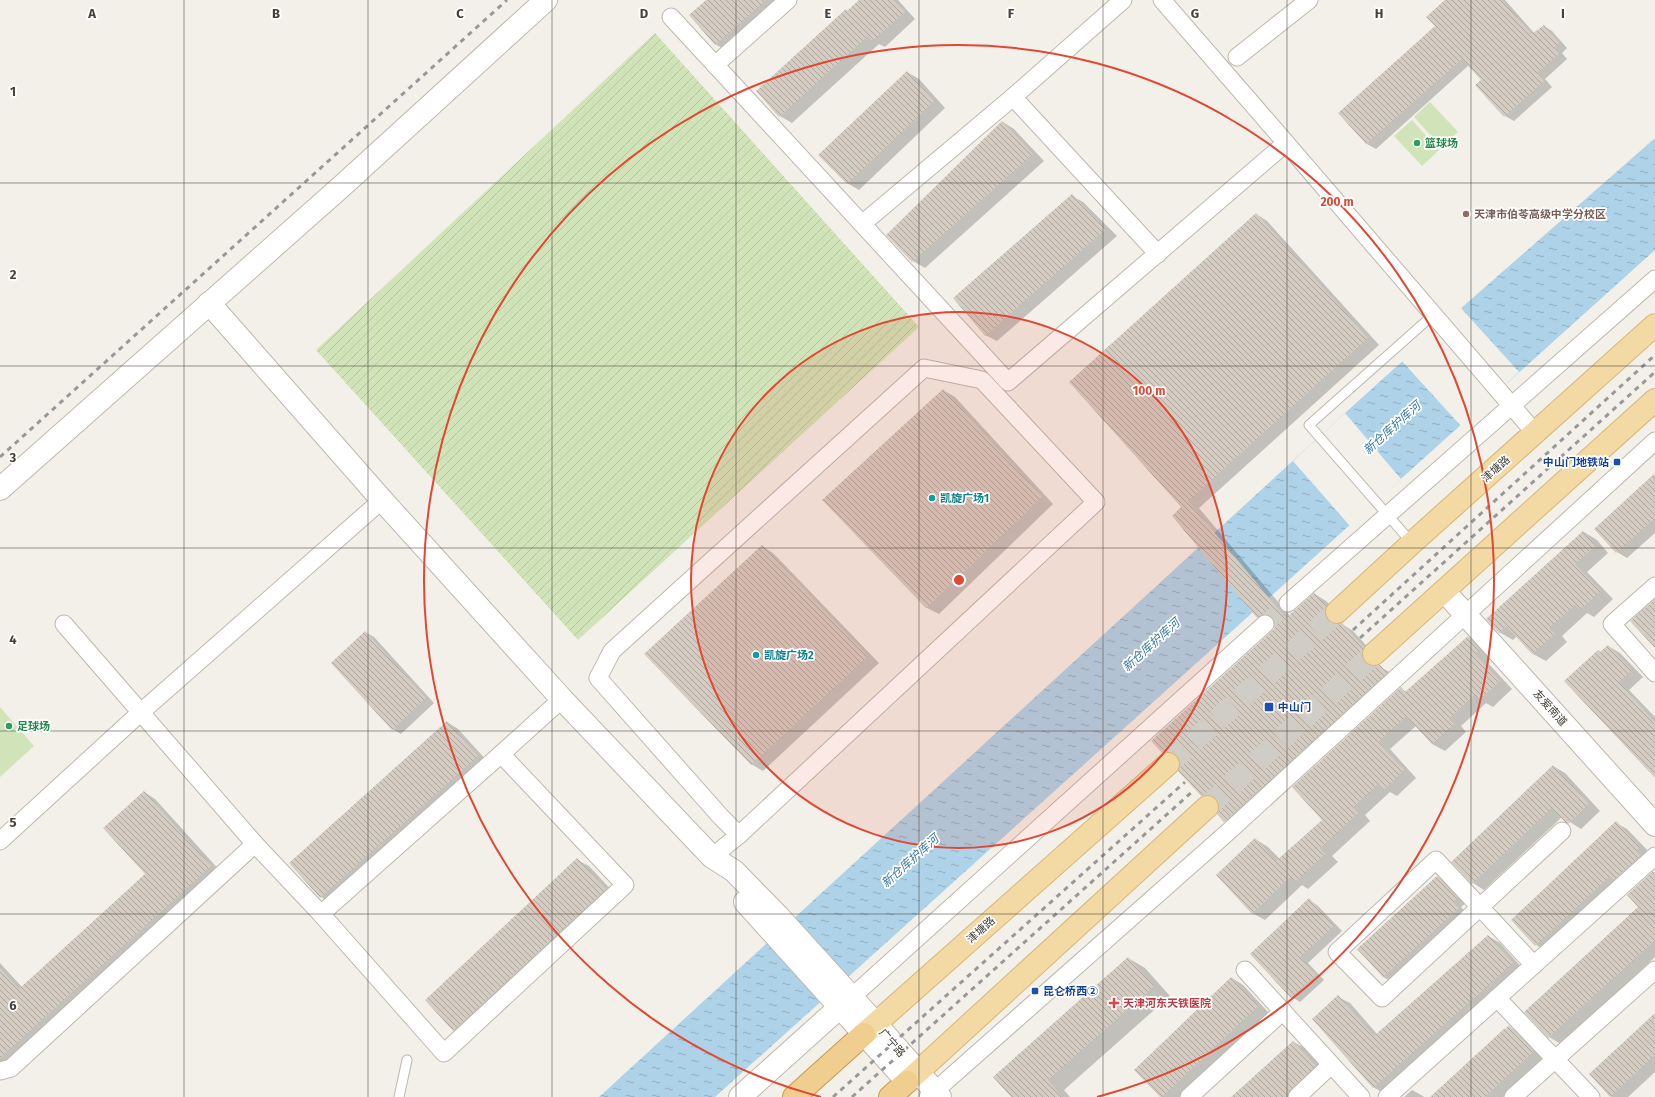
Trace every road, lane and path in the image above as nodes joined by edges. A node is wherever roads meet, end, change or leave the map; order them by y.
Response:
1 (546, 0) edge
2 (788, 0) edge
3 (1123, 0) edge
4 (1162, 0) edge
5 (1309, 0) edge
6 (671, 17) dead end
7 (1237, 58) dead end
8 (715, 64) junction
9 (1013, 97) junction
10 (1286, 143) junction
11 (862, 224) junction
12 (1158, 254) junction
13 (1655, 279) edge
14 (209, 303) junction
15 (1433, 316) junction
16 (1655, 325) edge
17 (1655, 400) edge
18 (1511, 406) junction
19 (1536, 434) junction
20 (1655, 442) edge
21 (0, 489) edge
22 (382, 500) junction
23 (1388, 515) junction
24 (1412, 543) junction
25 (1655, 586) edge
26 (1445, 592) junction
27 (1288, 604) tunnel mouth
28 (1337, 612) tunnel mouth
29 (1466, 615) junction
30 (64, 624) dead end
31 (1265, 624) tunnel mouth
32 (1374, 654) tunnel mouth
33 (1655, 673) edge
34 (562, 699) junction
35 (140, 713) junction
36 (501, 754) junction
37 (1168, 764) tunnel mouth
38 (1207, 807) tunnel mouth
39 (1655, 825) edge
40 (1562, 830) dead end
41 (739, 835) junction
42 (0, 841) edge
43 (255, 844) junction
44 (1655, 856) edge
45 (712, 858) junction
46 (1479, 906) junction
47 (321, 914) junction
48 (1534, 965) junction
49 (1245, 970) dead end
50 (1655, 970) edge
51 (842, 998) junction
52 (1497, 998) junction
53 (1283, 1011) junction
54 (870, 1029) junction
55 (1555, 1058) junction
56 (407, 1060) dead end
57 (1331, 1065) junction
58 (0, 1071) edge
59 (925, 1089) edge
60 (399, 1097) edge
61 (740, 1097) edge
62 (794, 1097) edge
63 (890, 1097) edge
64 (1189, 1097) edge
65 (1297, 1097) edge
66 (1360, 1097) edge
67 (1387, 1097) edge
68 (1513, 1097) edge
69 (1591, 1097) edge

1 - 14 street
2 - 8 street
3 - 9 street
4 - 10 street
5 - 7 street
6 - 8 street
8 - 11 street
9 - 11 street
9 - 12 street
10 - 12 street
10 - 15 street
11 - 12 street
13 - 18 street
14 - 21 street
14 - 22 street, 广宁路
15 - 18 street
15 - 23 lane
16 - 19 main road, 津塘路
17 - 26 main road
18 - 19 street
18 - 23 street
19 - 24 main road, 津塘路
20 - 29 street
22 - 34 street, 广宁路
22 - 35 street
23 - 24 lane
23 - 27 street
24 - 28 main road, 津塘路
25 - 33 street
26 - 29 street, 友爱南道
26 - 32 main road
29 - 39 street, 友爱南道
29 - 59 street
30 - 35 street
31 - 51 street
34 - 36 street
34 - 45 street, 广宁路
35 - 42 street
35 - 43 street
36 - 47 street
36 - 47 street
37 - 54 main road, 津塘路
38 - 59 main road
40 - 46 street
41 - 41 street
41 - 45 street
43 - 47 street
43 - 58 street
44 - 48 street
45 - 51 street, 广宁路
46 - 46 street
46 - 48 street
48 - 52 street
49 - 53 street
50 - 55 street
51 - 54 street, 广宁路
51 - 61 street
52 - 55 street
52 - 67 street
53 - 57 street
53 - 64 street
54 - 59 street, 广宁路
54 - 62 highway, 津塘路
55 - 68 street
55 - 69 street
56 - 60 lane
57 - 65 street
57 - 66 street
59 - 63 highway

